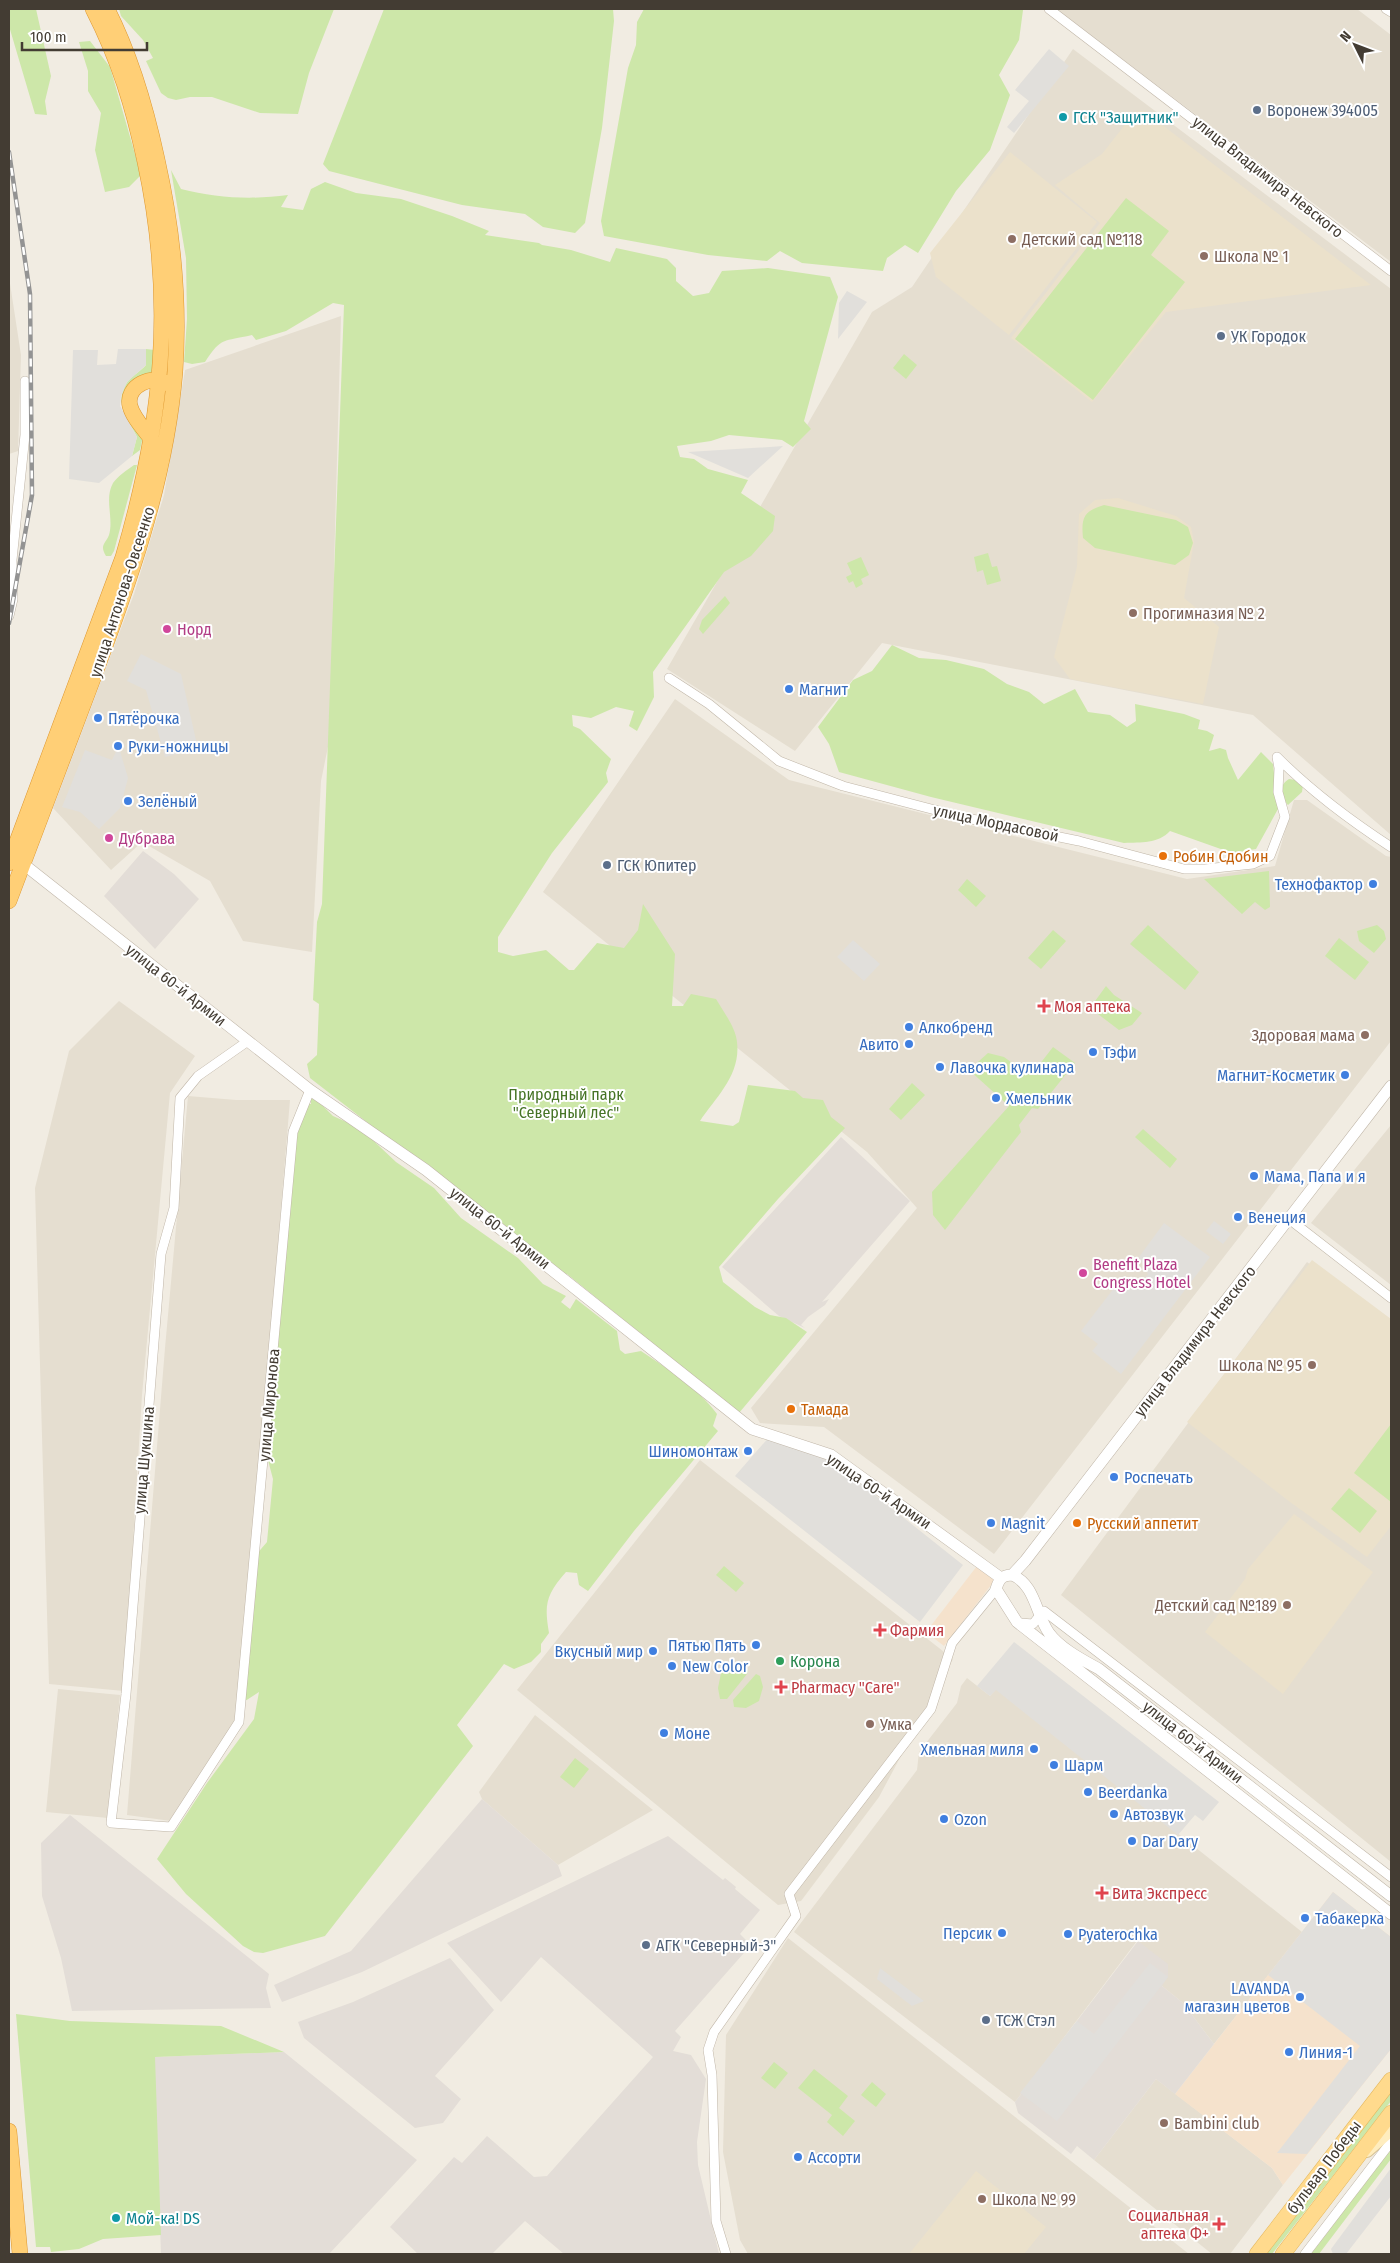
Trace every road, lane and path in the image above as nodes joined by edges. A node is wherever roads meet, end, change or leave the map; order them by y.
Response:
1 (93, 9) edge
2 (107, 9) edge
3 (1049, 9) edge
4 (1386, 9) edge
5 (1391, 12) edge
6 (1391, 271) edge
7 (160, 380) junction
8 (25, 381) dead end
9 (173, 392) junction
10 (152, 440) junction
11 (9, 616) edge
12 (669, 678) dead end
13 (1294, 774) junction
14 (1278, 777) junction
15 (1391, 848) edge
16 (15, 861) edge
17 (9, 901) edge
18 (248, 1041) junction
19 (1391, 1086) edge
20 (310, 1090) junction
21 (1289, 1219) junction
22 (1391, 1298) edge
23 (1012, 1575) junction
24 (998, 1584) junction
25 (1042, 1613) junction
26 (1017, 1622) junction
27 (111, 1823) joint
28 (1304, 1829) junction
29 (1296, 1840) junction
30 (1391, 1877) edge
31 (1391, 1896) edge
32 (1391, 1914) edge
33 (1391, 2080) edge
34 (1391, 2113) edge
35 (1391, 2130) edge
36 (9, 2131) edge
37 (1391, 2142) edge
38 (1352, 2164) junction
39 (20, 2254) edge
40 (726, 2254) edge
41 (1257, 2254) edge
42 (1283, 2254) edge
43 (1305, 2254) edge

1 - 7 highway, улица Антонова-Овсеенко
2 - 9 highway, улица Антонова-Овсеенко
3 - 6 street, улица Владимира Невского
4 - 5 street
7 - 9 highway
7 - 10 highway, улица Антонова-Овсеенко
7 - 10 highway
8 - 11 street
9 - 16 highway, улица Антонова-Овсеенко
10 - 16 highway, улица Антонова-Овсеенко
12 - 14 street, улица Мордасовой
13 - 14 street
13 - 14 street, улица Мордасовой
13 - 15 street
16 - 17 highway, улица Антонова-Овсеенко
16 - 18 street, улица 60-й Армии
18 - 20 street, улица 60-й Армии
18 - 27 street, улица Шукшина
19 - 21 street, улица Владимира Невского
20 - 24 street, улица 60-й Армии
20 - 27 street, улица Миронова
21 - 22 street
21 - 23 street, улица Владимира Невского
23 - 24 street
23 - 25 street, улица 60-й Армии
24 - 26 street
24 - 40 street
25 - 26 street
25 - 28 street, улица 60-й Армии
25 - 30 street
26 - 29 street, улица 60-й Армии
28 - 29 street
28 - 31 street, улица 60-й Армии
29 - 32 street, улица 60-й Армии
33 - 41 main road, бульвар Победы
34 - 38 main road, бульвар Победы
35 - 38 main road
36 - 39 highway
37 - 43 street
38 - 42 main road, бульвар Победы

